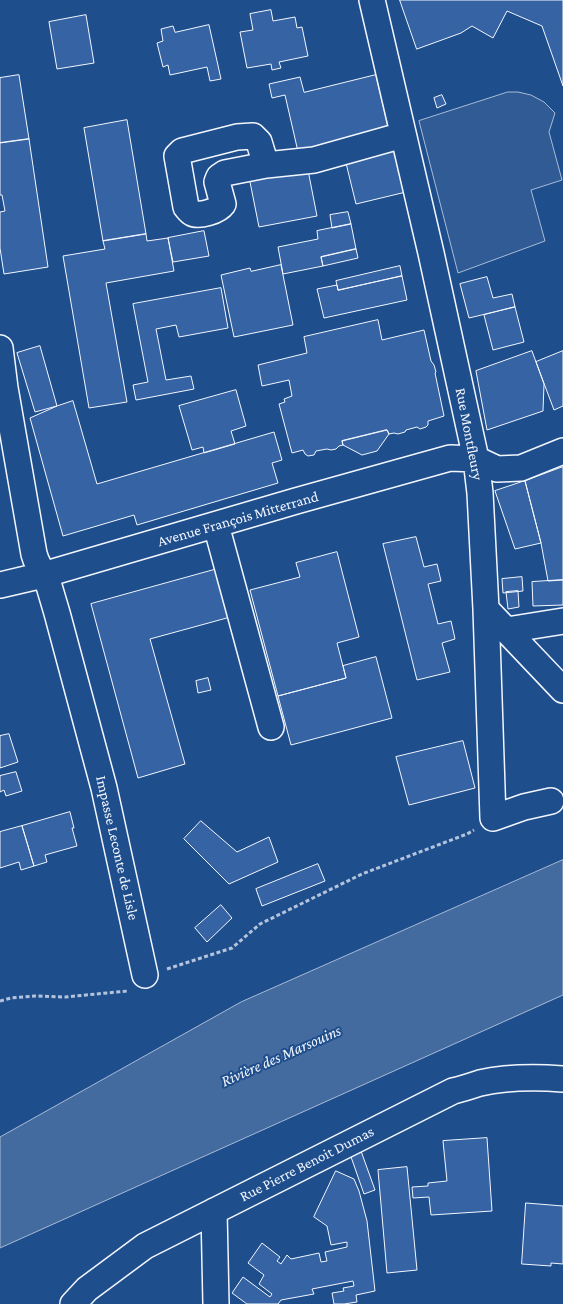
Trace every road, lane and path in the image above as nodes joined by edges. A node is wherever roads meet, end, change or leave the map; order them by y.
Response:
1 (372, 0) edge
2 (403, 135) junction
3 (266, 165) dead end
4 (0, 348) edge
5 (563, 451) edge
6 (476, 459) junction
7 (216, 525) junction
8 (43, 575) junction
9 (0, 585) edge
10 (486, 609) junction
11 (563, 621) edge
12 (507, 630) junction
13 (563, 690) edge
14 (271, 727) dead end
15 (551, 801) dead end
16 (493, 818) junction
17 (145, 975) junction
18 (0, 1001) edge
19 (563, 1079) edge
20 (214, 1211) junction
21 (73, 1304) edge
22 (216, 1304) edge

1 - 2 street, Rue Montfleury
2 - 3 street
2 - 6 street, Rue Montfleury
4 - 8 street, Impasse Leconte de Lisle
5 - 6 street
6 - 7 street, Avenue François Mitterrand
6 - 10 street, Rue Montfleury
7 - 8 street, Avenue François Mitterrand
7 - 14 street
8 - 9 street, Avenue François Mitterrand
8 - 17 street, Impasse Leconte de Lisle
10 - 12 street
10 - 16 street, Rue Montfleury
11 - 12 street
12 - 13 street
15 - 16 street
16 - 17 path
17 - 18 path
19 - 20 street, Rue Pierre Benoit Dumas
20 - 21 street, Rue Pierre Benoit Dumas
20 - 22 street

